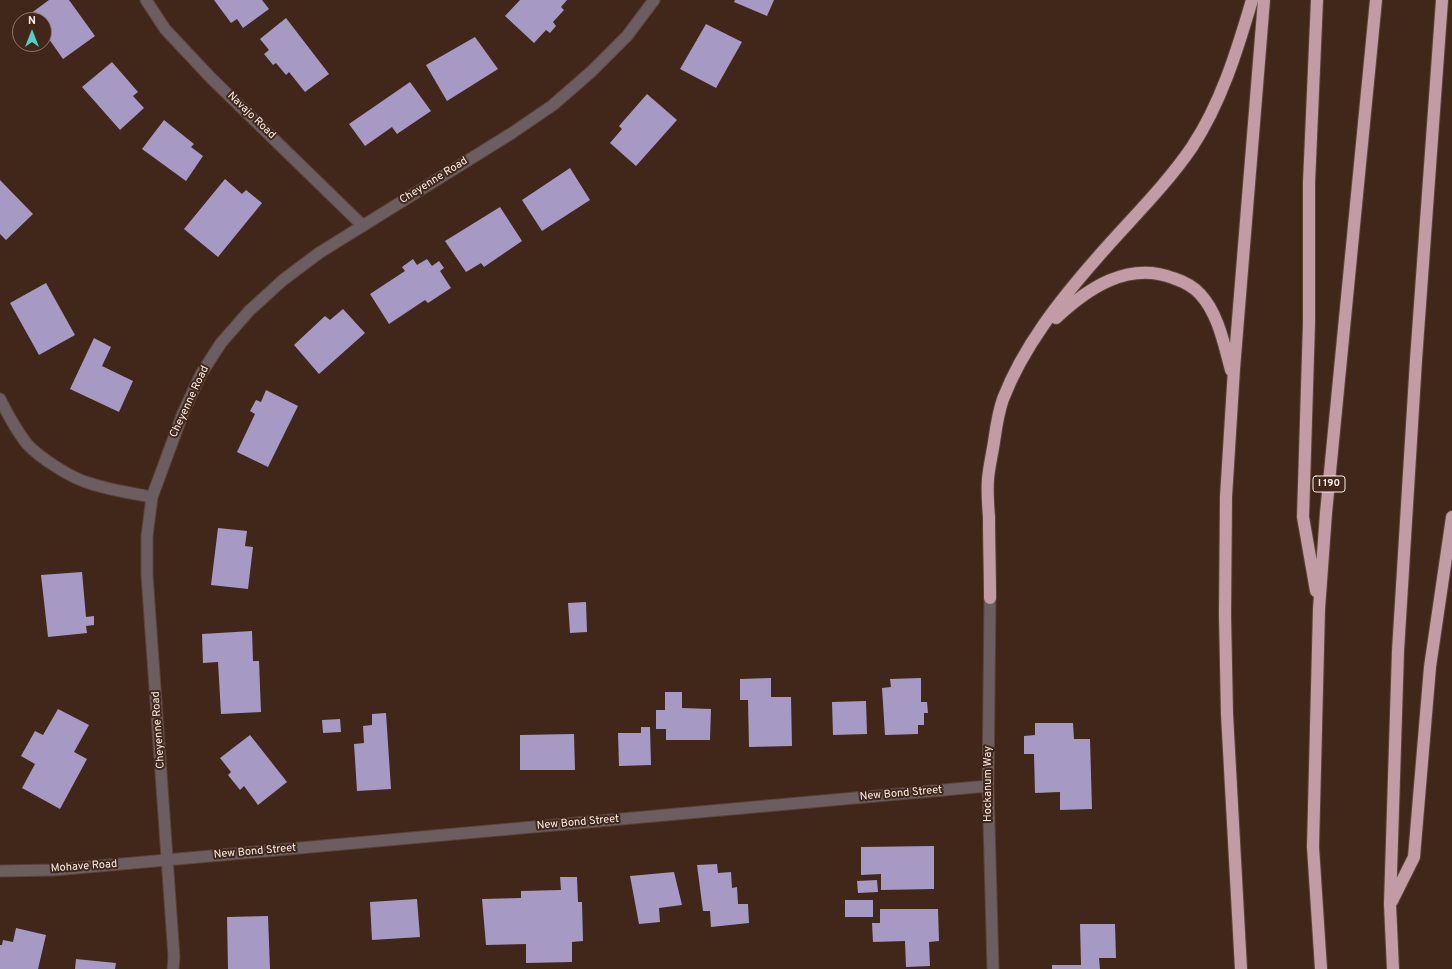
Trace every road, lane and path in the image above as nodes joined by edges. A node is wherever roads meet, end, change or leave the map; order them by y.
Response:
1 (146, 0) edge
2 (654, 0) edge
3 (1252, 0) edge
4 (1264, 0) edge
5 (1317, 0) edge
6 (1376, 0) edge
7 (1442, 0) edge
8 (363, 226) junction
9 (1038, 333) junction
10 (1233, 380) junction
11 (0, 399) edge
12 (152, 497) junction
13 (1452, 517) edge
14 (990, 598) joint
15 (1319, 609) junction
16 (988, 786) junction
17 (168, 860) junction
18 (0, 871) edge
19 (1390, 904) junction
20 (174, 969) edge
21 (992, 969) edge
22 (1241, 969) edge
23 (1321, 969) edge
24 (1393, 969) edge

1 - 8 street, Navajo Road
2 - 8 street, Cheyenne Road
3 - 9 highway
4 - 10 highway
5 - 15 highway
6 - 15 highway, I 190
7 - 19 highway
8 - 12 street, Cheyenne Road
9 - 10 highway
9 - 14 highway
10 - 22 highway
11 - 12 street
12 - 17 street, Cheyenne Road
13 - 19 highway
14 - 16 street, Hockanum Way
15 - 23 highway, I 190
16 - 17 street, New Bond Street
16 - 21 street, Hockanum Way
17 - 18 street, Mohave Road
17 - 20 street, Cheyenne Road
19 - 24 highway

